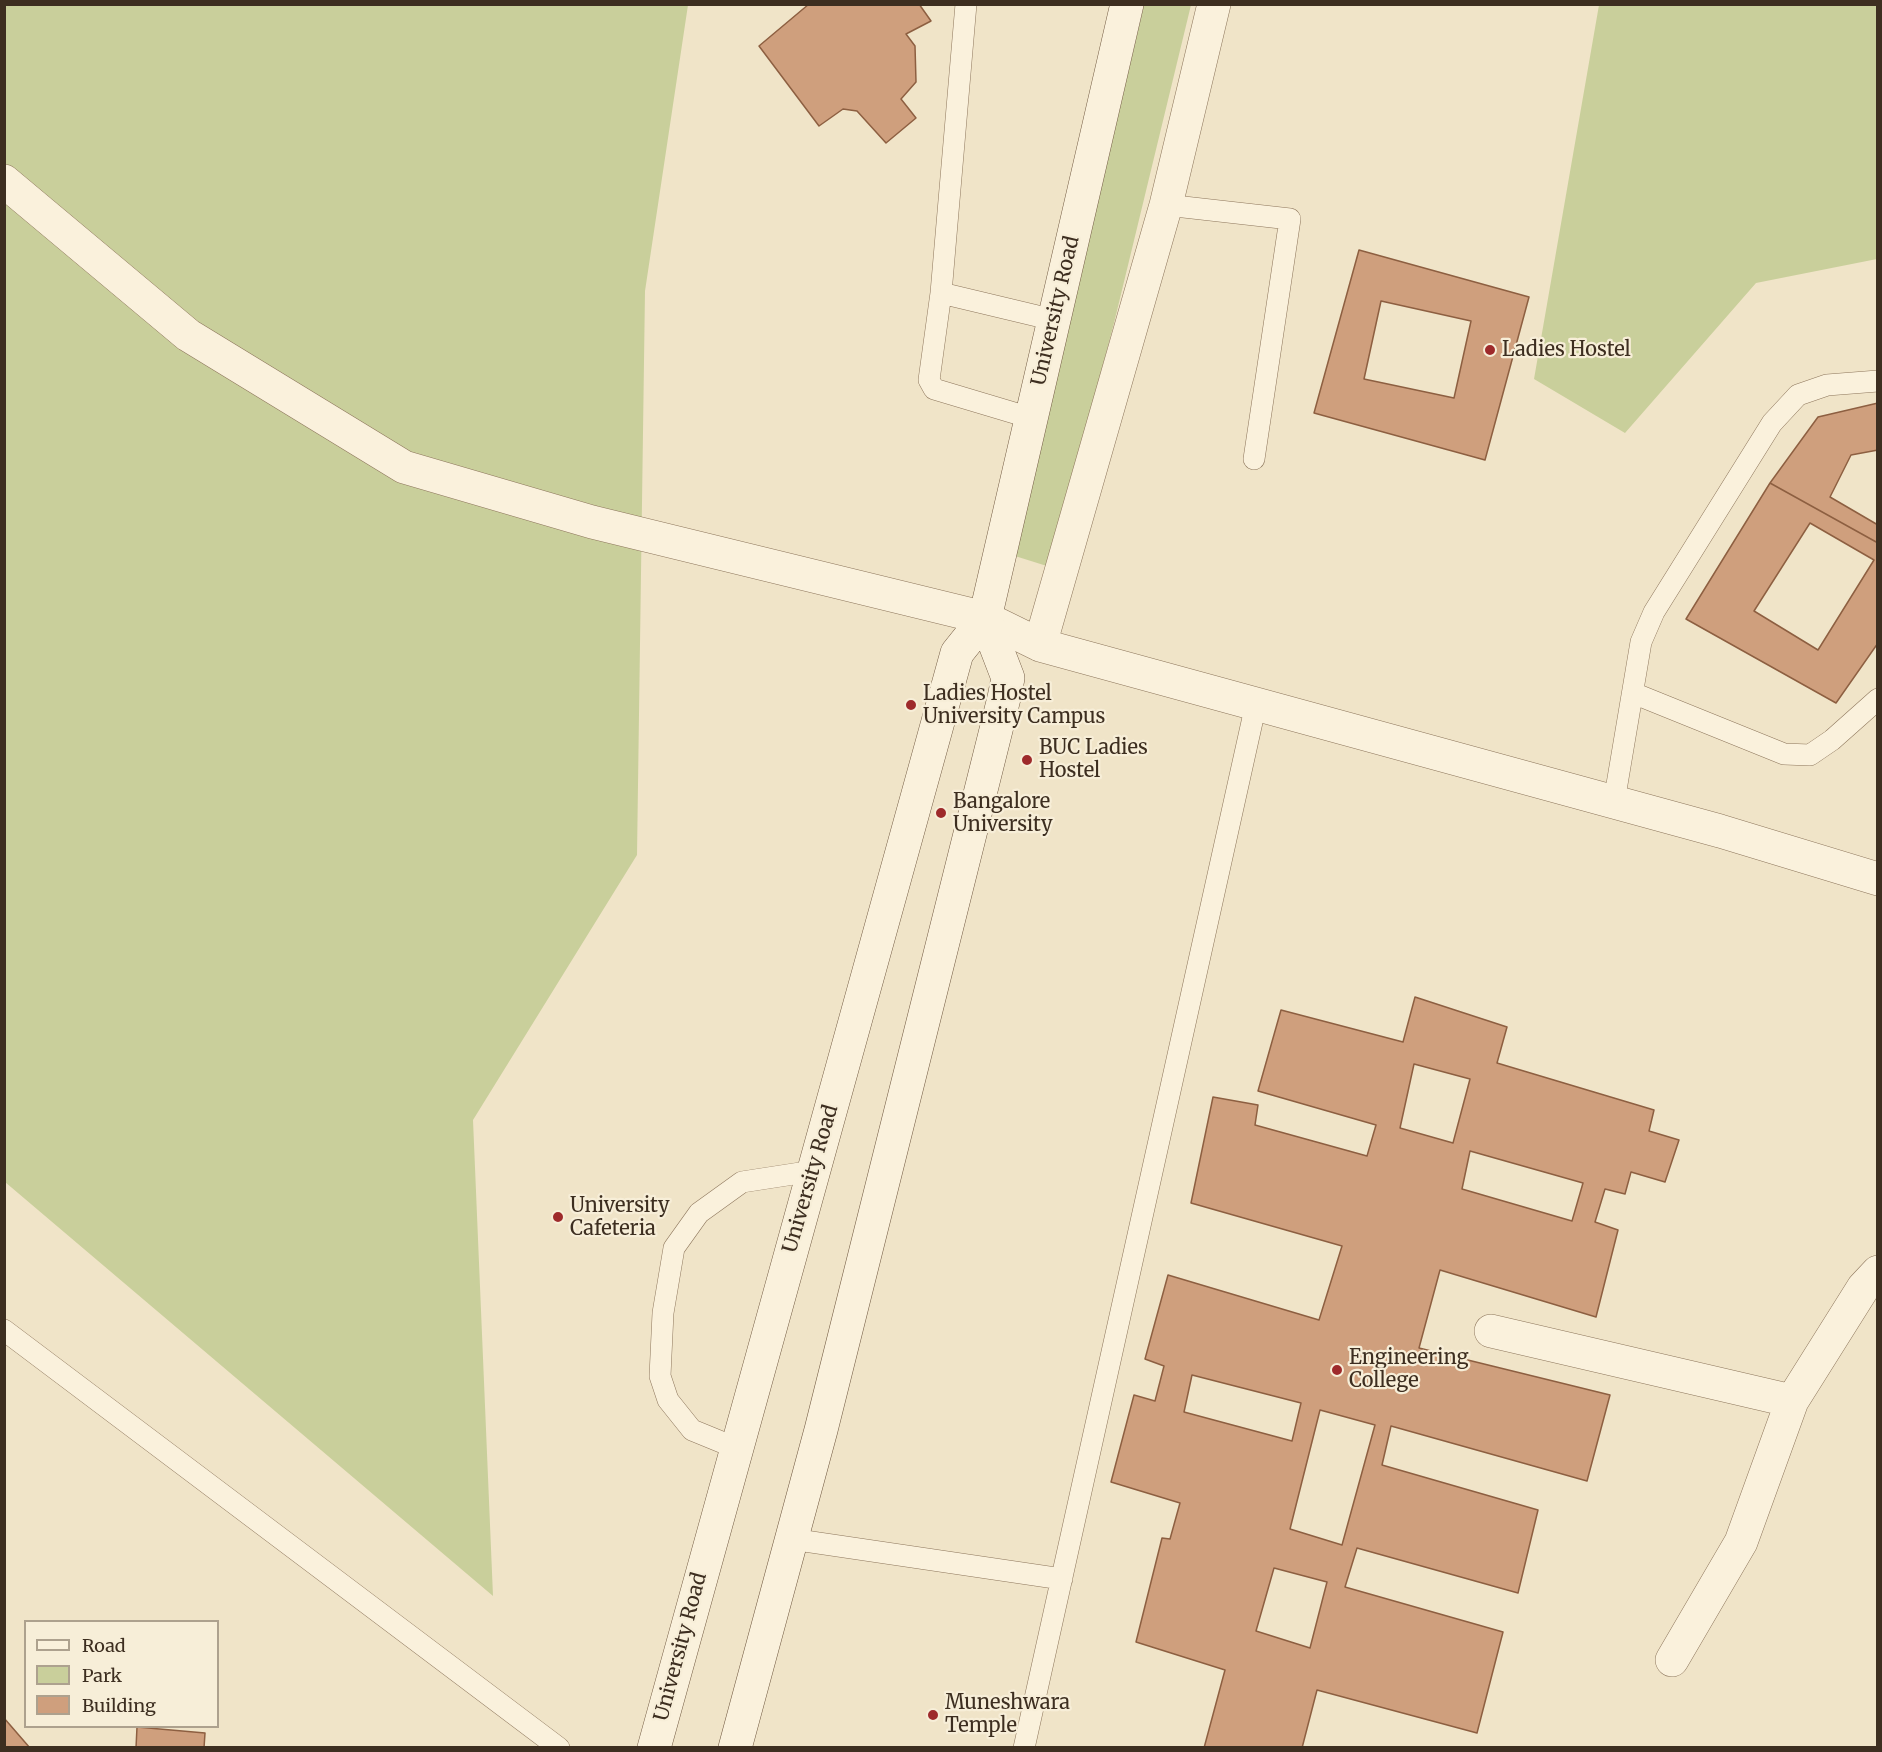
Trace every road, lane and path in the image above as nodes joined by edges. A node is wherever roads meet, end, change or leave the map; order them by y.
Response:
1 (966, 4) edge
2 (1127, 4) edge
3 (1214, 4) edge
4 (4, 182) edge
5 (1166, 205) junction
6 (941, 293) junction
7 (1054, 320) junction
8 (1878, 381) edge
9 (1031, 418) junction
10 (1254, 459) dead end
11 (985, 618) junction
12 (1040, 645) junction
13 (1633, 693) junction
14 (1878, 699) edge
15 (1256, 704) junction
16 (1614, 802) junction
17 (1878, 879) edge
18 (813, 1171) junction
19 (1878, 1272) edge
20 (4, 1330) edge
21 (1491, 1331) dead end
22 (1792, 1401) junction
23 (736, 1448) junction
24 (791, 1539) junction
25 (1062, 1578) junction
26 (1672, 1660) dead end
27 (559, 1748) edge
28 (654, 1748) edge
29 (735, 1748) edge
30 (1024, 1748) edge

1 - 6 lane
2 - 7 street, University Road
3 - 5 street
4 - 11 street
5 - 10 lane
5 - 12 street
6 - 7 lane
6 - 9 lane
7 - 9 street, University Road
8 - 13 lane
9 - 11 street, University Road
11 - 12 street
11 - 18 street, University Road
11 - 24 street
12 - 15 street
13 - 14 lane
13 - 16 lane
15 - 16 street
15 - 25 lane
16 - 17 street
18 - 23 street, University Road
18 - 23 lane
19 - 22 street
20 - 27 lane
21 - 22 street
22 - 26 street
23 - 28 street, University Road
24 - 25 lane
24 - 29 street
25 - 30 lane

